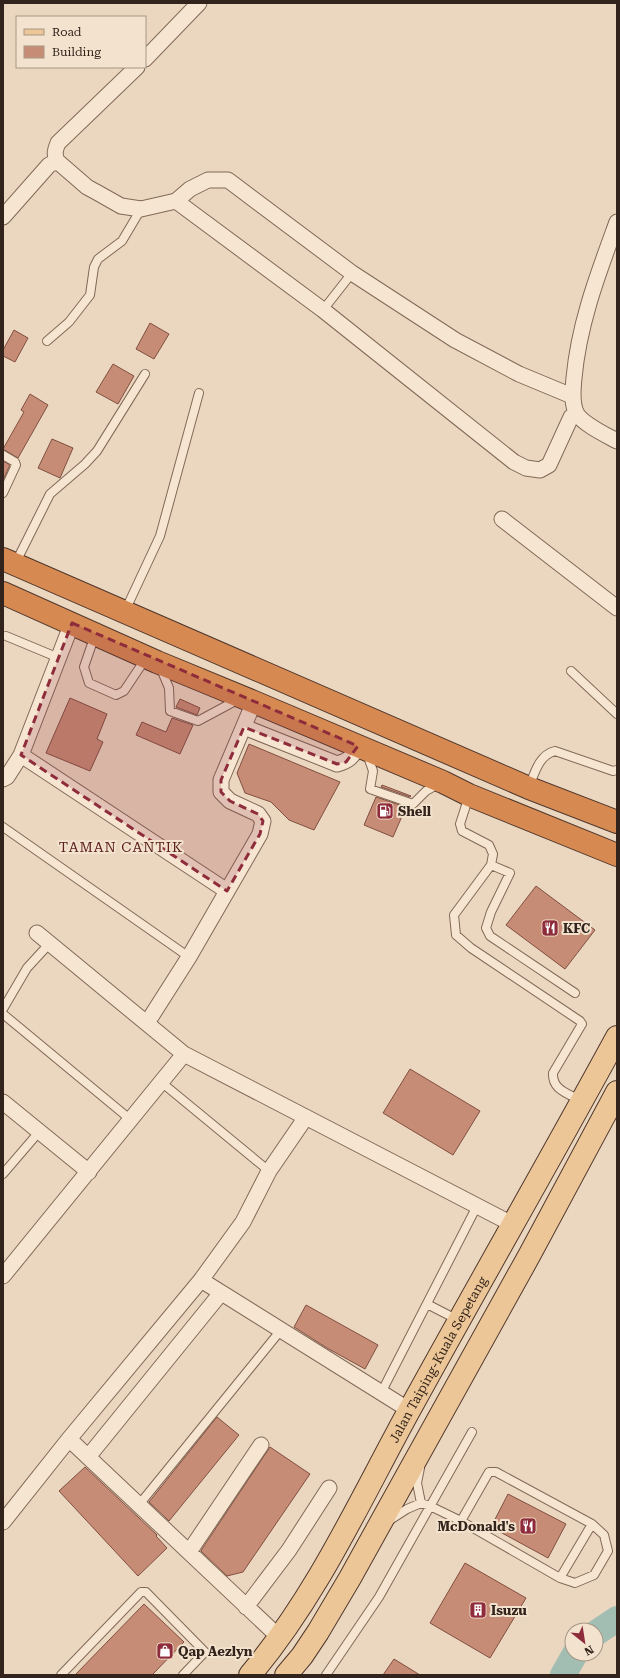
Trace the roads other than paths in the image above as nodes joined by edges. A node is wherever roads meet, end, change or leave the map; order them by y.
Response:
1 (199, 3) edge
2 (146, 58) edge
3 (135, 68) edge
4 (57, 161) junction
5 (176, 201) junction
6 (141, 209) junction
7 (3, 216) edge
8 (617, 222) edge
9 (352, 273) junction
10 (322, 310) junction
11 (47, 341) dead end
12 (145, 374) dead end
13 (199, 393) dead end
14 (572, 396) junction
15 (576, 414) junction
16 (617, 441) edge
17 (3, 455) edge
18 (3, 493) edge
19 (502, 518) dead end
20 (9, 562) edge
21 (4, 594) edge
22 (617, 608) edge
23 (125, 612) junction
24 (72, 623) junction
25 (95, 634) junction
26 (6, 636) dead end
27 (58, 658) junction
28 (152, 660) junction
29 (571, 671) dead end
30 (249, 699) junction
31 (617, 714) edge
32 (244, 727) junction
33 (361, 747) junction
34 (21, 755) junction
35 (617, 770) edge
36 (3, 779) edge
37 (443, 782) junction
38 (528, 788) junction
39 (469, 795) junction
40 (617, 822) edge
41 (3, 827) edge
42 (614, 856) edge
43 (491, 865) junction
44 (227, 891) junction
45 (37, 933) dead end
46 (50, 943) junction
47 (189, 957) junction
48 (575, 993) dead end
49 (3, 1009) edge
50 (3, 1014) edge
51 (147, 1023) junction
52 (617, 1037) edge
53 (184, 1054) junction
54 (161, 1082) junction
55 (617, 1092) edge
56 (582, 1101) junction
57 (3, 1102) edge
58 (306, 1117) junction
59 (131, 1120) junction
60 (39, 1132) junction
61 (269, 1171) junction
62 (89, 1172) junction
63 (3, 1174) edge
64 (477, 1206) junction
65 (512, 1224) junction
66 (3, 1276) edge
67 (201, 1280) junction
68 (221, 1293) junction
69 (427, 1304) junction
70 (459, 1320) junction
71 (281, 1330) junction
72 (382, 1393) junction
73 (409, 1410) junction
74 (472, 1432) dead end
75 (69, 1439) junction
76 (425, 1442) junction
77 (261, 1445) dead end
78 (88, 1457) junction
79 (329, 1488) dead end
80 (421, 1503) junction
81 (138, 1506) junction
82 (430, 1506) junction
83 (461, 1521) junction
84 (3, 1522) edge
85 (592, 1524) junction
86 (189, 1552) junction
87 (350, 1578) junction
88 (560, 1578) junction
89 (246, 1607) junction
90 (280, 1638) junction
91 (61, 1675) edge
92 (182, 1675) edge
93 (250, 1675) edge
94 (286, 1675) edge
95 (326, 1675) edge

1 - 2 street
3 - 4 street
4 - 6 street
4 - 7 street
5 - 6 street
5 - 9 street
5 - 10 street
6 - 11 lane
8 - 14 street
9 - 10 lane
9 - 14 street
10 - 15 street
12 - 20 lane
13 - 23 lane
14 - 15 street
15 - 16 street
17 - 18 lane
19 - 22 street
20 - 23 highway
21 - 24 highway
23 - 38 highway
24 - 25 highway
24 - 27 street
25 - 28 highway
25 - 28 lane
26 - 27 lane
27 - 34 street
28 - 30 highway
28 - 30 lane
29 - 31 lane
30 - 32 street
30 - 33 highway
32 - 33 street
32 - 44 street
33 - 37 highway
33 - 37 lane
34 - 36 street
34 - 44 street
35 - 38 lane
37 - 39 highway
38 - 40 highway
39 - 42 highway
39 - 43 lane
41 - 47 lane
43 - 48 lane
43 - 56 lane
44 - 47 street
45 - 46 street
46 - 49 lane
46 - 51 street
47 - 51 street
50 - 59 lane
51 - 53 street
52 - 56 main road, Jalan Taiping-Kuala Sepetang
53 - 54 street
53 - 58 street
54 - 59 street
54 - 61 lane
55 - 76 main road
56 - 65 main road, Jalan Taiping-Kuala Sepetang
57 - 60 street
58 - 61 street
58 - 64 street
59 - 62 street
60 - 62 street
60 - 63 lane
61 - 67 street
62 - 66 street
64 - 65 street
64 - 69 lane
65 - 70 main road, Jalan Taiping-Kuala Sepetang
67 - 68 street
67 - 75 street
68 - 71 street
68 - 78 street
69 - 70 lane
69 - 72 lane
70 - 73 main road, Jalan Taiping-Kuala Sepetang
71 - 72 street
71 - 81 lane
72 - 73 street
73 - 90 main road, Jalan Taiping-Kuala Sepetang
74 - 82 lane
75 - 78 street
75 - 84 street
76 - 80 lane
76 - 87 main road
77 - 86 street
78 - 81 street
79 - 89 street
80 - 82 lane
80 - 87 lane
81 - 86 street
82 - 83 lane
82 - 95 lane
83 - 85 lane
83 - 88 lane
85 - 88 lane
85 - 88 lane
86 - 89 street
87 - 94 main road
89 - 90 street
90 - 93 main road, Jalan Taiping-Kuala Sepetang
91 - 92 lane

